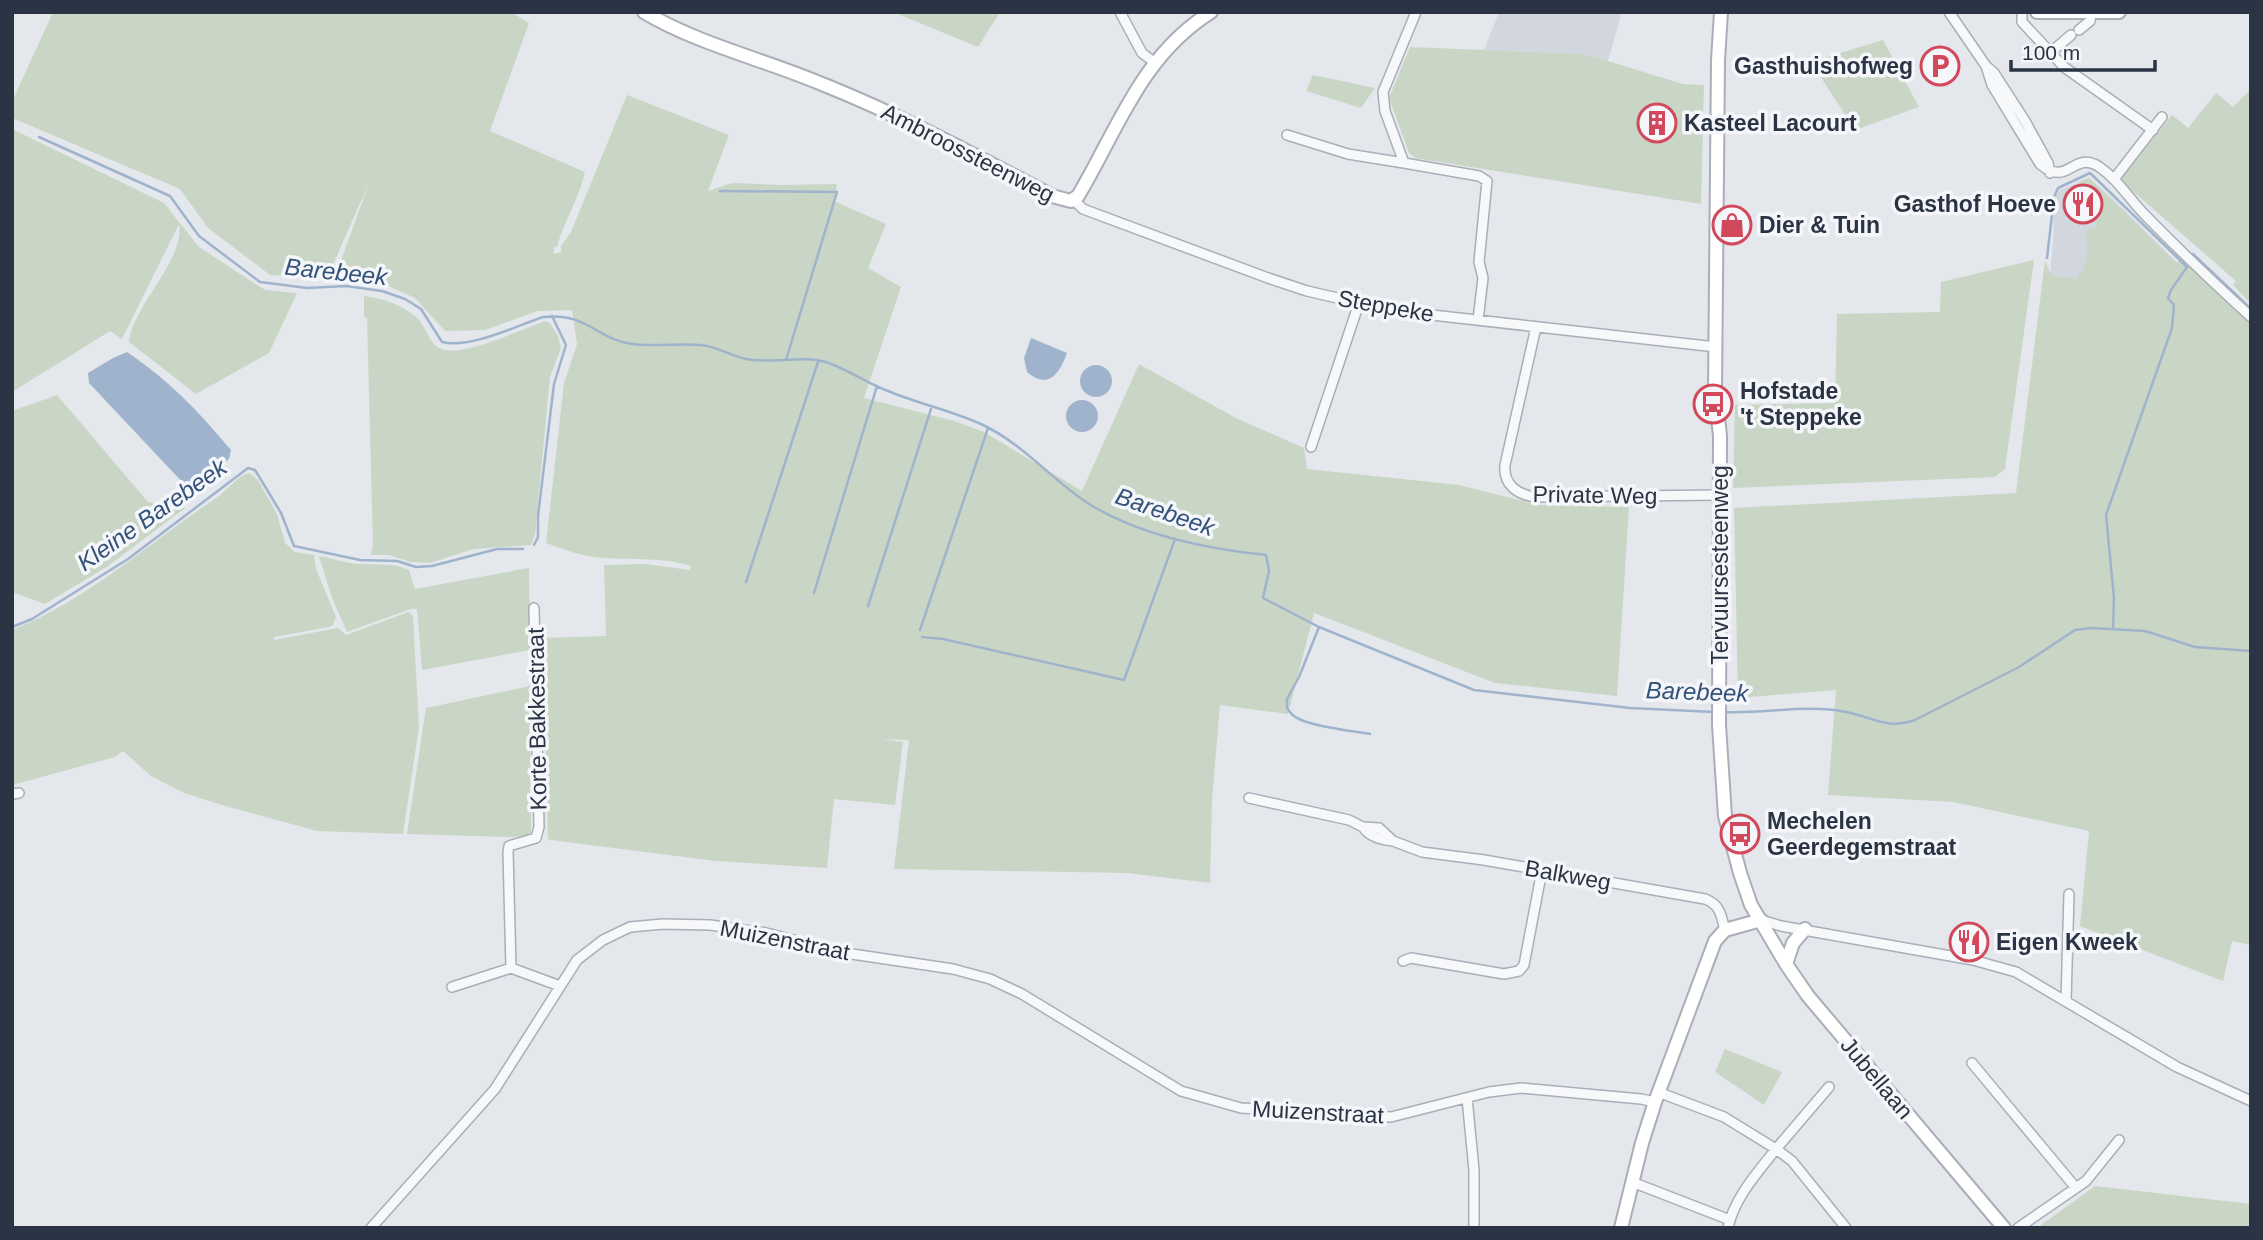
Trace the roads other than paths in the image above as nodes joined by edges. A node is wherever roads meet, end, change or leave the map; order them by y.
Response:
1 (644, 12) edge
2 (1120, 12) edge
3 (1211, 12) edge
4 (1416, 12) edge
5 (1715, 12) edge
6 (1721, 12) edge
7 (1949, 12) edge
8 (2022, 12) edge
9 (2037, 12) edge
10 (2119, 12) edge
11 (2083, 13) edge
12 (663, 17) edge
13 (2050, 53) junction
14 (1718, 60) junction
15 (1154, 62) junction
16 (2162, 117) dead end
17 (2153, 130) junction
18 (1287, 135) dead end
19 (1404, 163) junction
20 (2114, 179) junction
21 (1074, 200) junction
22 (1359, 303) junction
23 (2251, 317) edge
24 (1478, 320) junction
25 (1536, 327) junction
26 (1716, 347) junction
27 (1311, 447) dead end
28 (1720, 495) junction
29 (534, 608) dead end
30 (1249, 798) dead end
31 (1542, 870) junction
32 (2068, 894) dead end
33 (1760, 920) junction
34 (1805, 929) junction
35 (1725, 930) junction
36 (1402, 961) dead end
37 (1786, 964) junction
38 (511, 968) junction
39 (560, 986) junction
40 (452, 987) dead end
41 (2066, 1001) junction
42 (1972, 1063) dead end
43 (1829, 1087) dead end
44 (1657, 1097) junction
45 (1467, 1098) junction
46 (2251, 1101) edge
47 (2119, 1140) dead end
48 (1776, 1149) junction
49 (1632, 1182) junction
50 (2076, 1188) junction
51 (1729, 1224) edge
52 (371, 1228) edge
53 (1474, 1228) edge
54 (1621, 1228) edge
55 (1846, 1228) edge
56 (2004, 1228) edge
57 (2018, 1228) edge

1 - 12 main road, Ambroossteenweg
2 - 15 street
3 - 15 main road, Ambroossteenweg
4 - 19 street
5 - 14 main road, Tervuursesteenweg
6 - 14 main road, Tervuursesteenweg
7 - 20 street
8 - 13 street
9 - 11 main road
10 - 11 main road
11 - 13 street
12 - 21 main road, Ambroossteenweg
13 - 17 street
14 - 26 main road, Tervuursesteenweg
15 - 21 main road, Ambroossteenweg
16 - 17 street
17 - 20 street
18 - 19 street
19 - 24 street
20 - 23 street
21 - 22 street, Steppeke
22 - 24 street, Steppeke
22 - 27 street
24 - 25 street, Steppeke
25 - 26 street, Steppeke
25 - 28 street, Private Weg
26 - 28 main road, Tervuursesteenweg
28 - 33 main road, Tervuursesteenweg
29 - 38 street, Korte Bakkestraat
30 - 31 street, Balkweg
31 - 35 street, Balkweg
31 - 36 street
32 - 41 street
33 - 34 street
33 - 35 main road
33 - 37 main road, Jubellaan
34 - 37 main road
34 - 41 street
35 - 44 main road
37 - 56 main road, Jubellaan
38 - 39 street
38 - 40 street
39 - 45 street, Muizenstraat
39 - 52 street, Muizenstraat
41 - 46 street
42 - 50 street
43 - 48 street
44 - 45 street, Muizenstraat
44 - 48 street, Muizenstraat
44 - 49 main road
45 - 53 street
47 - 50 street
48 - 51 street
48 - 55 street, Muizenstraat
49 - 51 street
49 - 54 main road
50 - 57 street

